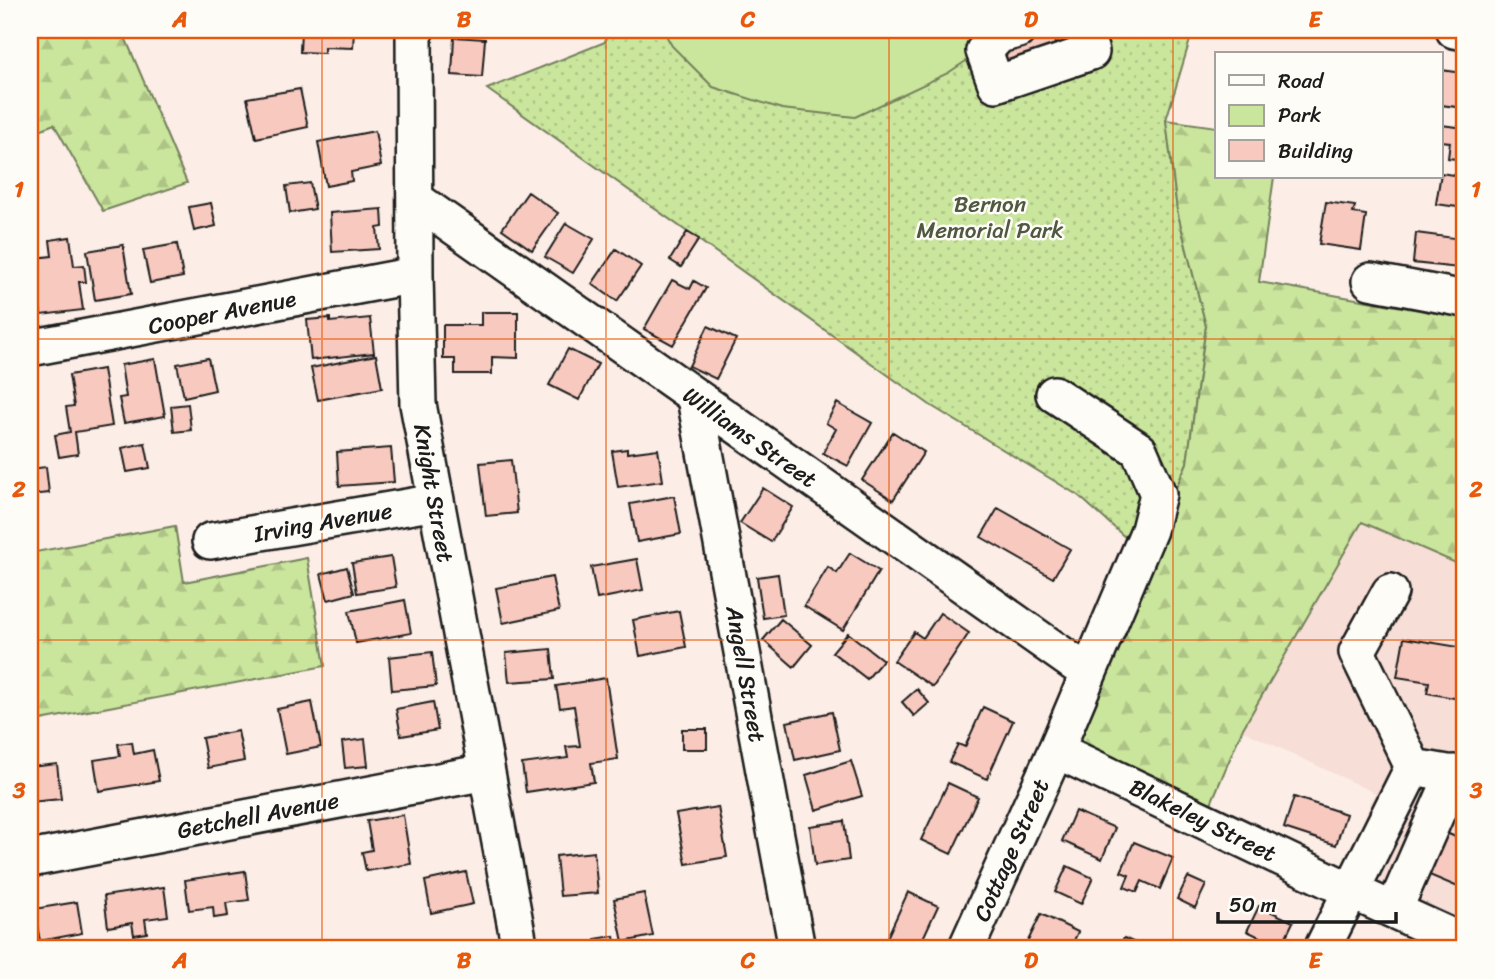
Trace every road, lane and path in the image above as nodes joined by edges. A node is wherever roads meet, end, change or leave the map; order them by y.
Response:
1 (414, 30) edge
2 (1018, 30) edge
3 (1084, 30) edge
4 (1454, 30) edge
5 (1465, 32) edge
6 (415, 199) junction
7 (415, 275) junction
8 (1370, 281) dead end
9 (1465, 299) edge
10 (30, 348) edge
11 (1054, 394) dead end
12 (695, 398) junction
13 (436, 502) junction
14 (210, 541) dead end
15 (1390, 592) dead end
16 (1088, 673) junction
17 (1056, 750) junction
18 (1413, 767) junction
19 (486, 772) junction
20 (1460, 774) edge
21 (30, 859) edge
22 (1349, 890) junction
23 (1395, 910) junction
24 (1465, 943) edge
25 (520, 949) edge
26 (797, 949) edge
27 (966, 949) edge
28 (1322, 949) edge

1 - 6 street, Knight Street
2 - 3 street
4 - 5 street
6 - 7 street, Knight Street
6 - 12 street, Williams Street
7 - 10 street, Cooper Avenue
7 - 13 street, Knight Street
8 - 9 street
11 - 16 street, Cottage Street
12 - 16 street, Williams Street
12 - 26 street, Angell Street
13 - 14 street, Irving Avenue
13 - 19 street, Knight Street
15 - 18 street
16 - 17 street, Cottage Street
17 - 22 street, Blakeley Street
17 - 27 street, Cottage Street
18 - 20 street
18 - 22 street
19 - 21 street, Getchell Avenue
19 - 25 street, Knight Street
20 - 23 street
22 - 23 street, Blakeley Street
22 - 28 street
23 - 24 street, Blakeley Street

